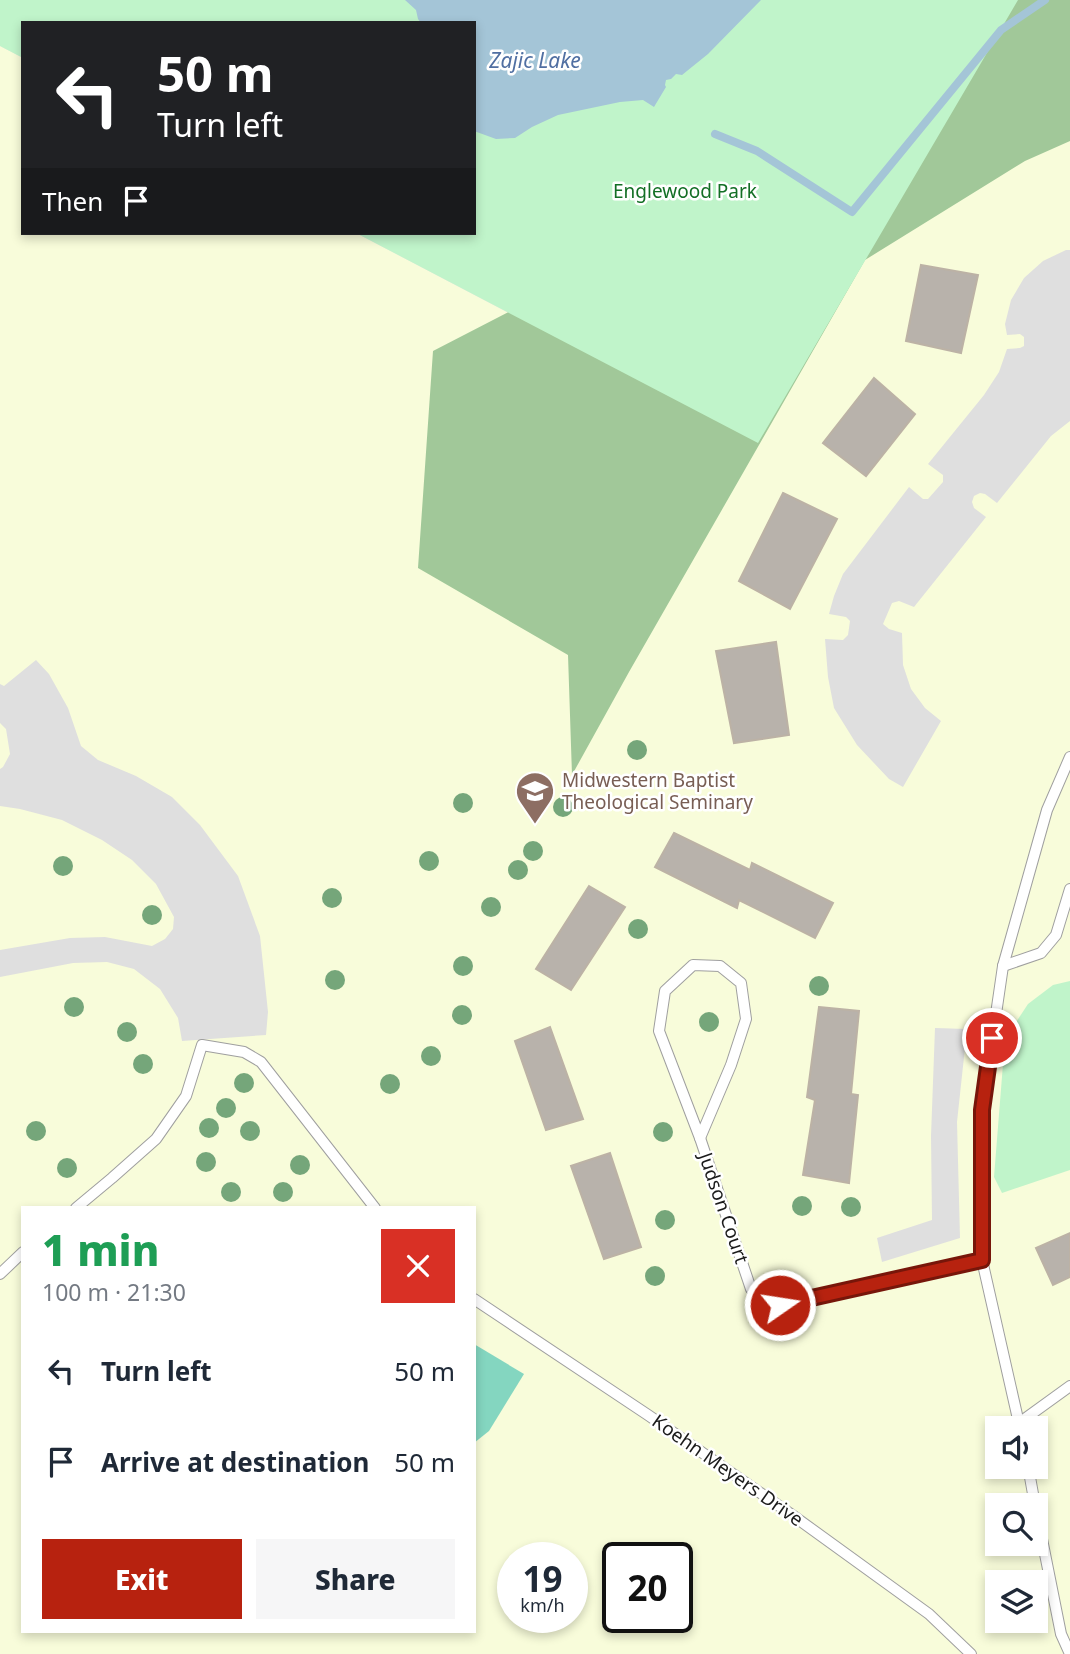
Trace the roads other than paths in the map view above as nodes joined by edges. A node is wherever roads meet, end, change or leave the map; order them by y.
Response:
1 (1070, 757) edge
2 (1070, 889) edge
3 (1003, 966) junction
4 (700, 1139) junction
5 (78, 1206) edge
6 (373, 1206) edge
7 (21, 1254) edge
8 (982, 1260) junction
9 (0, 1275) edge
10 (476, 1300) edge
11 (1070, 1386) edge
12 (1018, 1416) edge
13 (1032, 1416) edge
14 (1046, 1556) edge
15 (971, 1654) edge
16 (1070, 1654) edge

1 - 3 lane
2 - 3 lane
3 - 8 lane
4 - 4 lane, Judson Court
4 - 8 lane, Judson Court
5 - 6 lane
7 - 9 lane
8 - 12 lane
10 - 15 lane, Koehn Meyers Drive
11 - 13 lane
14 - 16 lane

